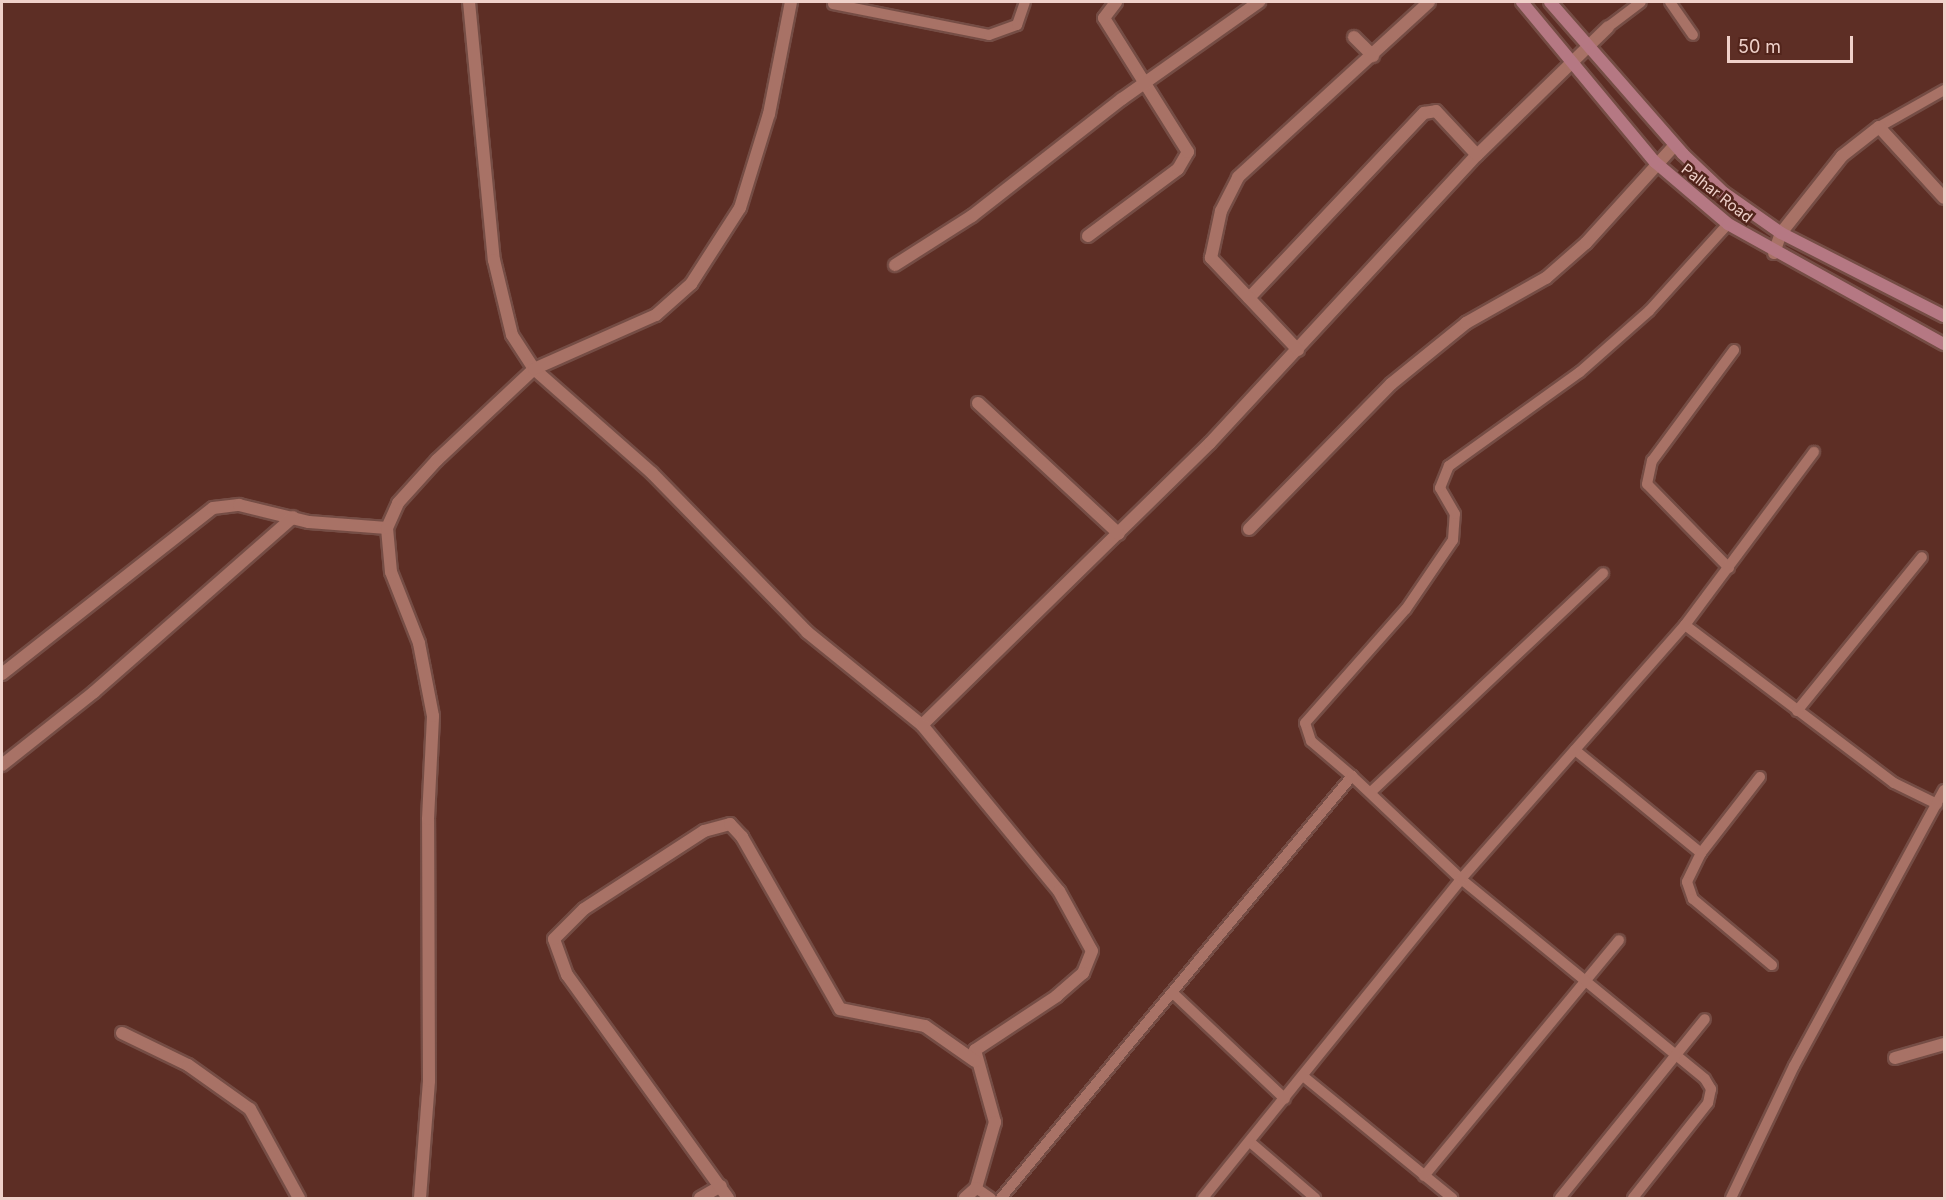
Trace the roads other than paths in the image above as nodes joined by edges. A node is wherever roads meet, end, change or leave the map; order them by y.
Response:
1 (469, 2) edge
2 (791, 2) edge
3 (1025, 2) edge
4 (1116, 2) edge
5 (1259, 2) edge
6 (1429, 2) edge
7 (1522, 2) edge
8 (1550, 2) edge
9 (1641, 2) edge
10 (1670, 2) edge
11 (833, 4) dead end
12 (1608, 27) joint
13 (1694, 35) dead end
14 (1354, 37) dead end
15 (1586, 43) junction
16 (1373, 56) junction
17 (1569, 60) junction
18 (1145, 87) junction
19 (1944, 90) edge
20 (1879, 127) junction
21 (1675, 145) junction
22 (1477, 155) junction
23 (1655, 162) junction
24 (1944, 198) edge
25 (1728, 224) junction
26 (1781, 233) junction
27 (1088, 236) dead end
28 (1774, 253) junction
29 (895, 265) dead end
30 (1250, 298) junction
31 (1944, 316) edge
32 (1944, 344) edge
33 (1298, 350) junction
34 (1734, 350) dead end
35 (534, 369) junction
36 (978, 403) dead end
37 (1814, 452) dead end
38 (293, 517) junction
39 (387, 528) junction
40 (1249, 529) dead end
41 (1119, 534) junction
42 (1922, 557) dead end
43 (1729, 568) junction
44 (1603, 573) dead end
45 (1685, 625) junction
46 (2, 674) edge
47 (1797, 711) junction
48 (922, 724) junction
49 (1575, 750) junction
50 (2, 765) edge
51 (1352, 776) junction
52 (1760, 777) dead end
53 (1944, 790) edge
54 (1371, 792) junction
55 (1937, 804) junction
56 (1701, 853) junction
57 (1461, 879) junction
58 (1618, 940) dead end
59 (1772, 964) dead end
60 (1587, 982) junction
61 (1173, 993) junction
62 (1706, 1019) dead end
63 (122, 1033) dead end
64 (1944, 1044) edge
65 (1676, 1055) junction
66 (1895, 1058) dead end
67 (975, 1061) junction
68 (1303, 1076) junction
69 (1285, 1099) junction
70 (1250, 1142) junction
71 (1425, 1176) junction
72 (721, 1186) junction
73 (976, 1188) junction
74 (299, 1198) edge
75 (420, 1198) edge
76 (700, 1198) edge
77 (728, 1198) edge
78 (965, 1198) edge
79 (991, 1198) edge
80 (1001, 1198) edge
81 (1203, 1198) edge
82 (1315, 1198) edge
83 (1452, 1198) edge
84 (1560, 1198) edge
85 (1633, 1198) edge
86 (1731, 1198) edge

1 - 35 street
2 - 35 street
3 - 11 lane
4 - 18 street
5 - 18 street
6 - 16 street
7 - 17 main road, Palhar Road
8 - 15 main road, Palhar Road
9 - 12 lane
10 - 13 lane
12 - 15 street
14 - 16 street
15 - 17 street
15 - 21 main road, Palhar Road
16 - 30 street
17 - 22 street
17 - 23 main road, Palhar Road
18 - 27 street
18 - 29 street
19 - 20 lane
20 - 24 street
20 - 26 street
21 - 23 street
21 - 26 main road, Palhar Road
22 - 30 street
22 - 33 street
23 - 25 main road, Palhar Road
23 - 40 street
25 - 28 main road, Palhar Road
25 - 51 lane
26 - 28 street
26 - 31 main road, Palhar Road
28 - 32 main road, Palhar Road
30 - 33 street
33 - 41 street
34 - 43 lane
35 - 39 street
35 - 48 street
36 - 41 street
37 - 43 lane
38 - 39 street
38 - 46 street
38 - 50 street
39 - 75 street
41 - 48 street
42 - 47 lane
43 - 45 lane
44 - 54 lane
45 - 47 lane
45 - 49 lane
47 - 55 lane
48 - 67 street
49 - 56 lane
49 - 57 lane
51 - 54 lane
51 - 61 lane
52 - 56 lane
53 - 55 lane
54 - 57 lane
55 - 86 lane
56 - 59 lane
57 - 60 lane
57 - 68 lane
58 - 60 lane
60 - 65 lane
60 - 71 lane
61 - 69 lane
61 - 80 lane
62 - 65 lane
63 - 74 street
64 - 66 street
65 - 84 lane
65 - 85 lane
67 - 72 street
67 - 73 street
68 - 69 lane
68 - 71 lane
69 - 70 lane
70 - 81 lane
70 - 82 lane
71 - 83 lane
72 - 76 street
72 - 77 street
73 - 78 street
73 - 79 lane

